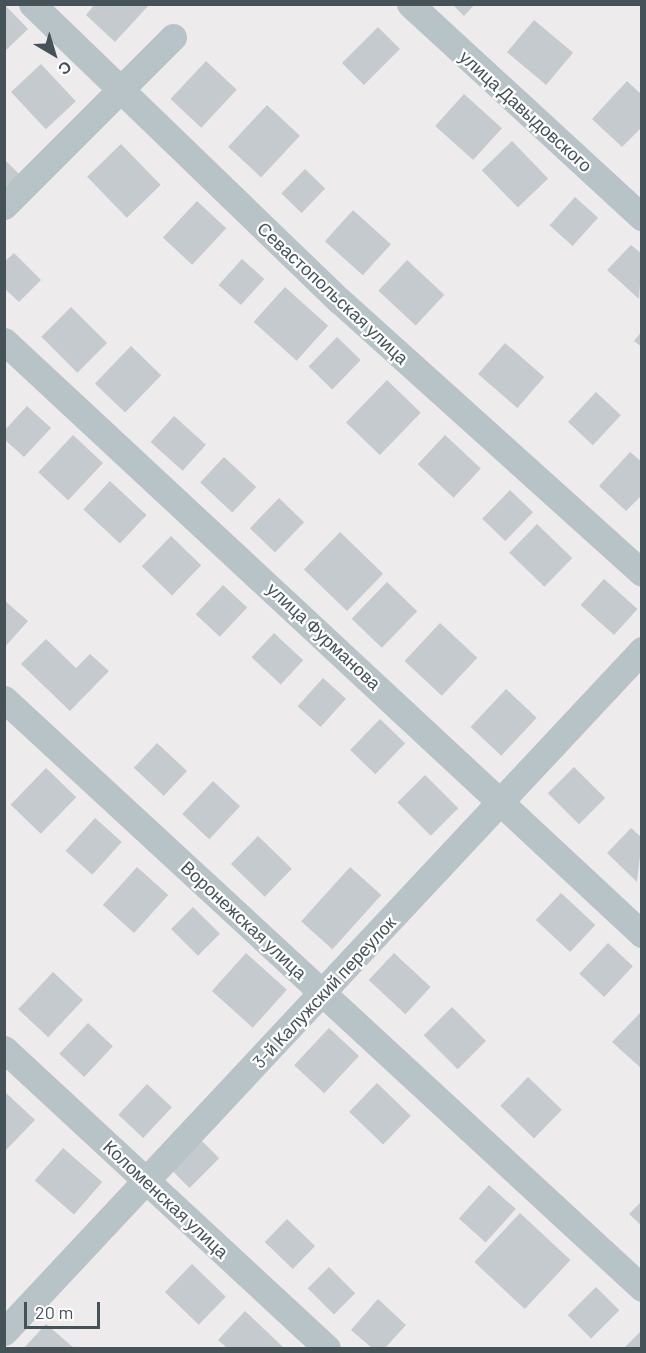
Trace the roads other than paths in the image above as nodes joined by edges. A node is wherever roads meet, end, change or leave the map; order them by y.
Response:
1 (32, 4) edge
2 (410, 4) edge
3 (173, 37) dead end
4 (121, 92) junction
5 (4, 206) edge
6 (642, 217) edge
7 (4, 341) edge
8 (642, 573) edge
9 (642, 650) edge
10 (4, 699) edge
11 (502, 799) junction
12 (642, 934) edge
13 (324, 994) junction
14 (4, 1049) edge
15 (146, 1181) junction
16 (642, 1288) edge
17 (4, 1332) edge
18 (327, 1348) edge

1 - 4 street, Севастопольская улица
2 - 6 street, улица Давыдовского
3 - 4 street
4 - 5 street
4 - 8 street, Севастопольская улица
7 - 11 street, улица Фурманова
9 - 11 street, 3-й Калужский переулок
10 - 13 street, Воронежская улица
11 - 12 street, улица Фурманова
11 - 13 street, 3-й Калужский переулок
13 - 15 street, 3-й Калужский переулок
13 - 16 street, Воронежская улица
14 - 15 street, Коломенская улица
15 - 17 street, 3-й Калужский переулок
15 - 18 street, Коломенская улица

